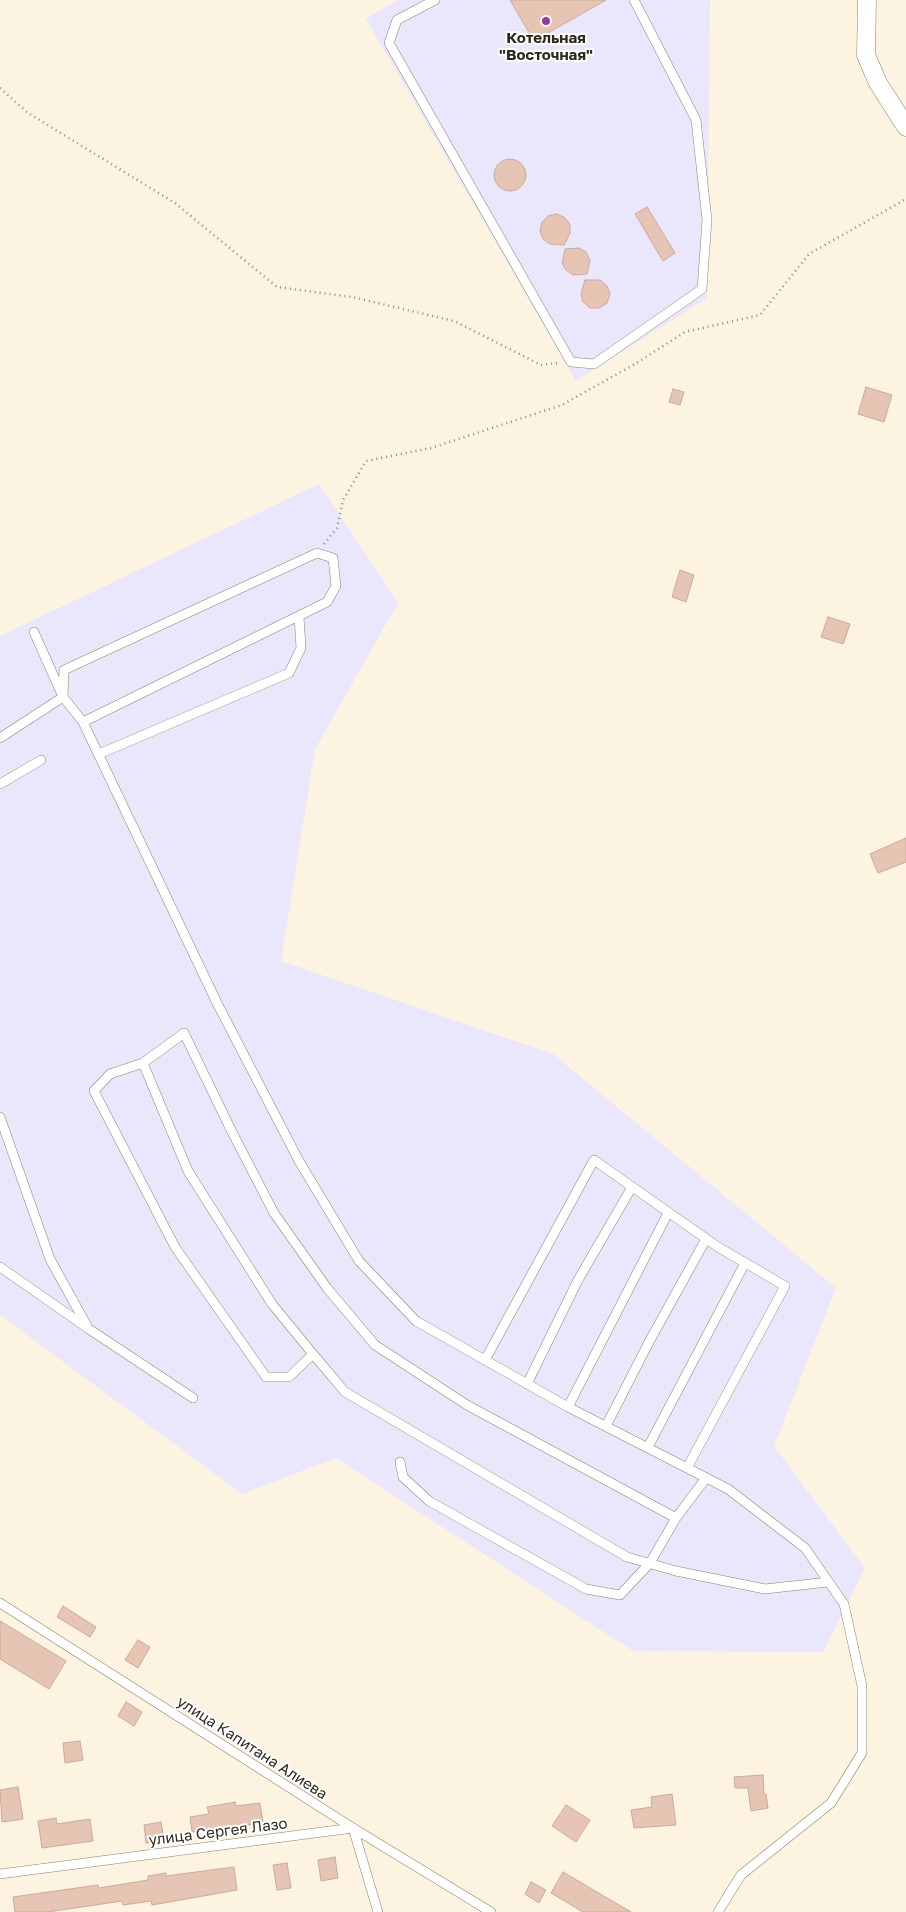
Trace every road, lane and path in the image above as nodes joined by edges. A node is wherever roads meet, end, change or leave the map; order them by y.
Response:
1 (435, 0) edge
2 (634, 0) edge
3 (867, 0) edge
4 (0, 88) edge
5 (906, 127) edge
6 (571, 362) junction
7 (299, 616) junction
8 (34, 632) dead end
9 (63, 697) junction
10 (82, 722) junction
11 (0, 738) edge
12 (99, 754) junction
13 (41, 760) dead end
14 (0, 784) edge
15 (143, 1063) junction
16 (0, 1117) edge
17 (632, 1187) junction
18 (668, 1212) junction
19 (706, 1239) junction
20 (745, 1263) junction
21 (0, 1267) edge
22 (89, 1329) junction
23 (313, 1354) junction
24 (485, 1360) junction
25 (527, 1384) junction
26 (193, 1398) dead end
27 (568, 1407) junction
28 (606, 1426) junction
29 (648, 1447) junction
30 (400, 1462) dead end
31 (687, 1468) junction
32 (706, 1478) junction
33 (676, 1518) junction
34 (650, 1563) junction
35 (828, 1582) junction
36 (0, 1603) edge
37 (352, 1828) junction
38 (0, 1874) edge
39 (378, 1912) edge
40 (490, 1912) edge
41 (718, 1912) edge

1 - 6 lane
2 - 6 lane
3 - 5 street
4 - 6 path
7 - 9 lane
7 - 10 lane
7 - 12 lane
8 - 9 lane
9 - 10 lane
9 - 11 lane
10 - 12 lane
12 - 24 lane
13 - 14 lane
15 - 23 lane
15 - 23 lane
15 - 33 lane
16 - 22 lane
17 - 18 lane
17 - 24 lane
17 - 25 lane
18 - 19 lane
18 - 27 lane
19 - 20 lane
19 - 28 lane
20 - 29 lane
20 - 31 lane
21 - 22 lane
22 - 26 lane
23 - 34 lane
24 - 25 lane
25 - 27 lane
27 - 28 lane
28 - 29 lane
29 - 31 lane
30 - 34 lane
31 - 32 lane
32 - 33 lane
32 - 35 lane
33 - 34 lane
34 - 35 lane
35 - 41 lane
36 - 37 lane, улица Капитана Алиева
37 - 38 lane, улица Сергея Лазо
37 - 39 lane
37 - 40 lane, улица Капитана Алиева

